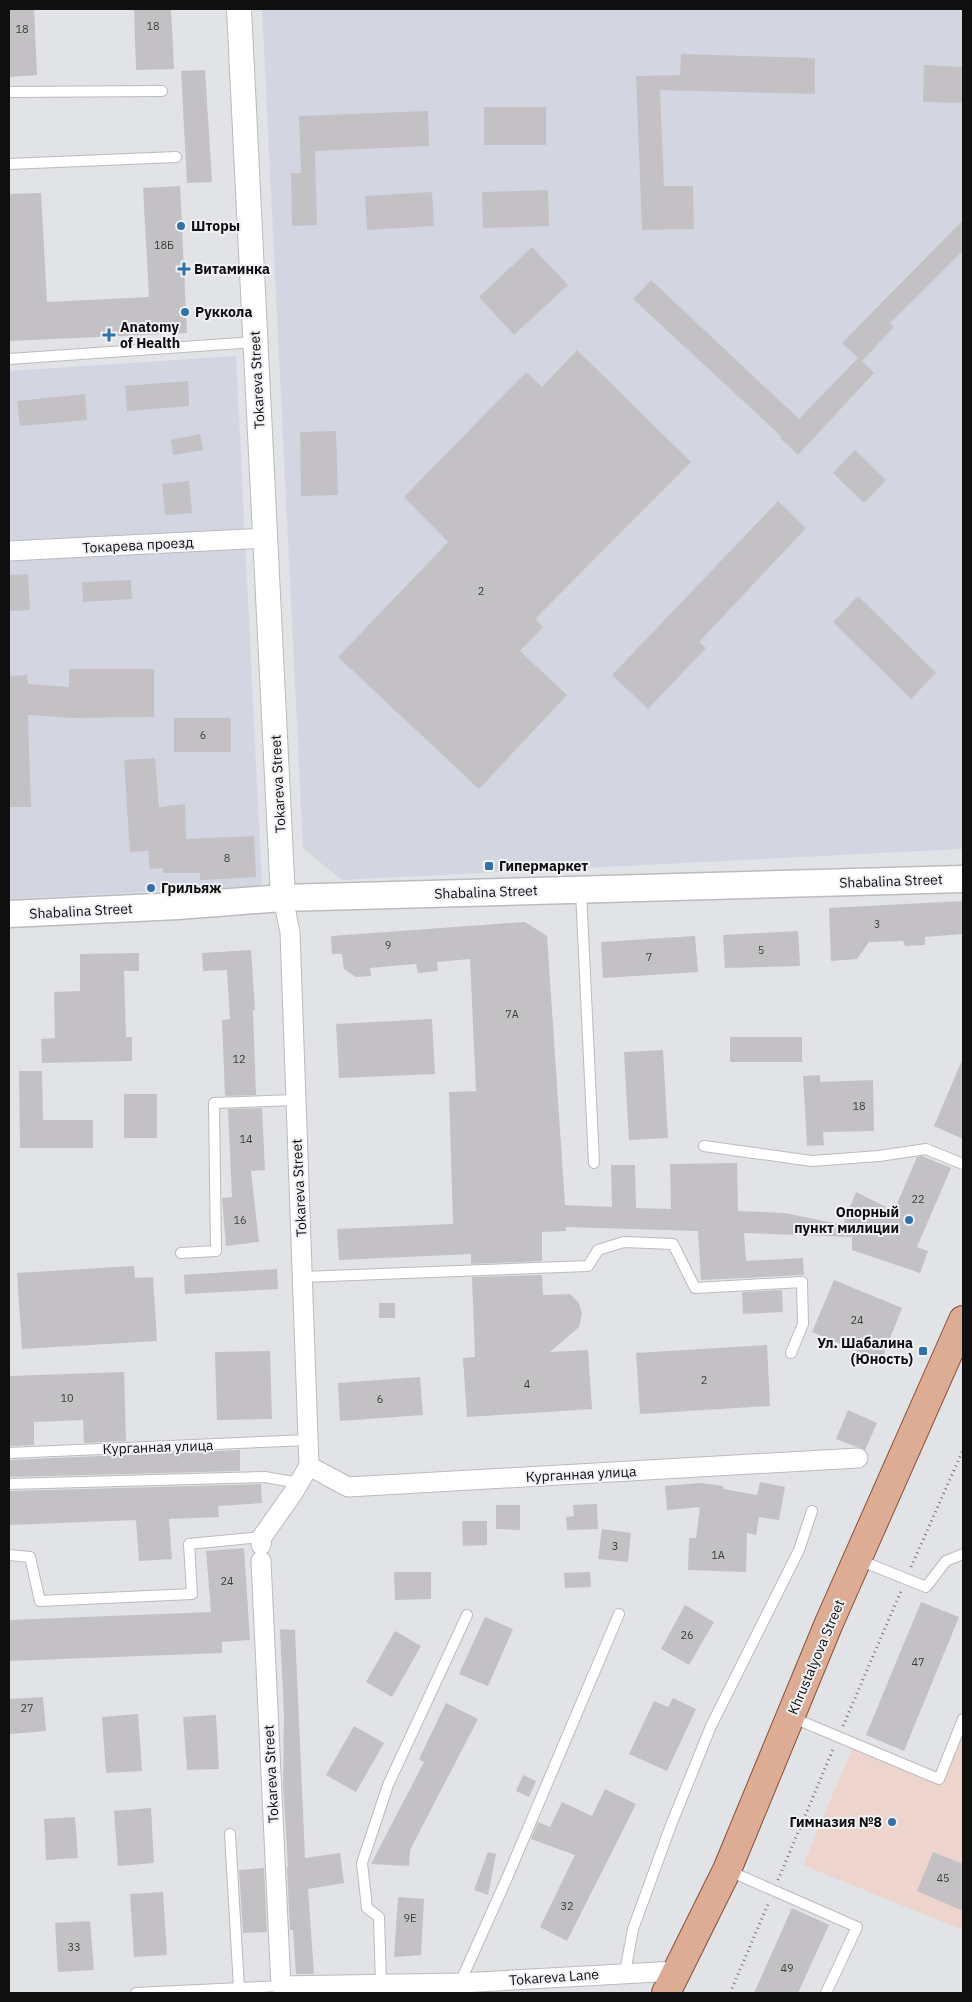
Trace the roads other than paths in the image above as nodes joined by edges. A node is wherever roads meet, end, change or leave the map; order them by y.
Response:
1 (239, 9) edge
2 (9, 92) edge
3 (162, 92) dead end
4 (176, 158) dead end
5 (9, 164) edge
6 (255, 342) junction
7 (9, 359) edge
8 (266, 538) junction
9 (9, 551) edge
10 (963, 879) edge
11 (581, 890) junction
12 (283, 898) junction
13 (9, 914) edge
14 (295, 1100) junction
15 (704, 1146) dead end
16 (594, 1163) dead end
17 (963, 1164) edge
18 (181, 1254) dead end
19 (303, 1276) junction
20 (963, 1320) edge
21 (791, 1353) dead end
22 (308, 1440) junction
23 (9, 1453) edge
24 (858, 1458) dead end
25 (309, 1466) junction
26 (299, 1483) junction
27 (9, 1484) edge
28 (812, 1511) dead end
29 (261, 1548) junction
30 (963, 1554) edge
31 (9, 1555) edge
32 (858, 1560) junction
33 (619, 1614) dead end
34 (467, 1615) dead end
35 (790, 1717) junction
36 (963, 1718) edge
37 (230, 1834) dead end
38 (726, 1870) junction
39 (625, 1972) junction
40 (671, 1982) edge
41 (460, 1983) junction
42 (381, 1984) junction
43 (281, 1986) junction
44 (239, 1988) junction
45 (136, 1993) edge
46 (826, 1993) edge

1 - 6 street, Tokareva Street
2 - 3 lane
4 - 5 lane
6 - 7 lane
6 - 8 street, Tokareva Street
8 - 9 street, Токарева проезд
8 - 12 street, Tokareva Street
10 - 11 main road, Shabalina Street
11 - 12 main road, Shabalina Street
11 - 16 lane
12 - 13 main road, Shabalina Street
12 - 14 street, Tokareva Street
14 - 18 lane
14 - 19 street, Tokareva Street
15 - 17 lane
19 - 21 lane
19 - 22 street, Tokareva Street
20 - 32 main road, Khrustalyova Street
22 - 23 lane, Курганная улица
22 - 25 street, Tokareva Street
24 - 25 street, Курганная улица
25 - 26 street
26 - 27 lane
26 - 29 street
28 - 39 lane
29 - 31 lane
29 - 43 street, Tokareva Street
30 - 32 lane
32 - 35 main road, Khrustalyova Street
33 - 41 lane
34 - 42 lane
35 - 36 lane
35 - 38 main road, Khrustalyova Street
37 - 44 lane
38 - 40 main road, Khrustalyova Street
38 - 46 lane
39 - 40 street, Tokareva Lane
39 - 41 street, Tokareva Lane
41 - 42 street, Tokareva Lane
42 - 43 street, Tokareva Lane
43 - 44 lane
44 - 45 lane

